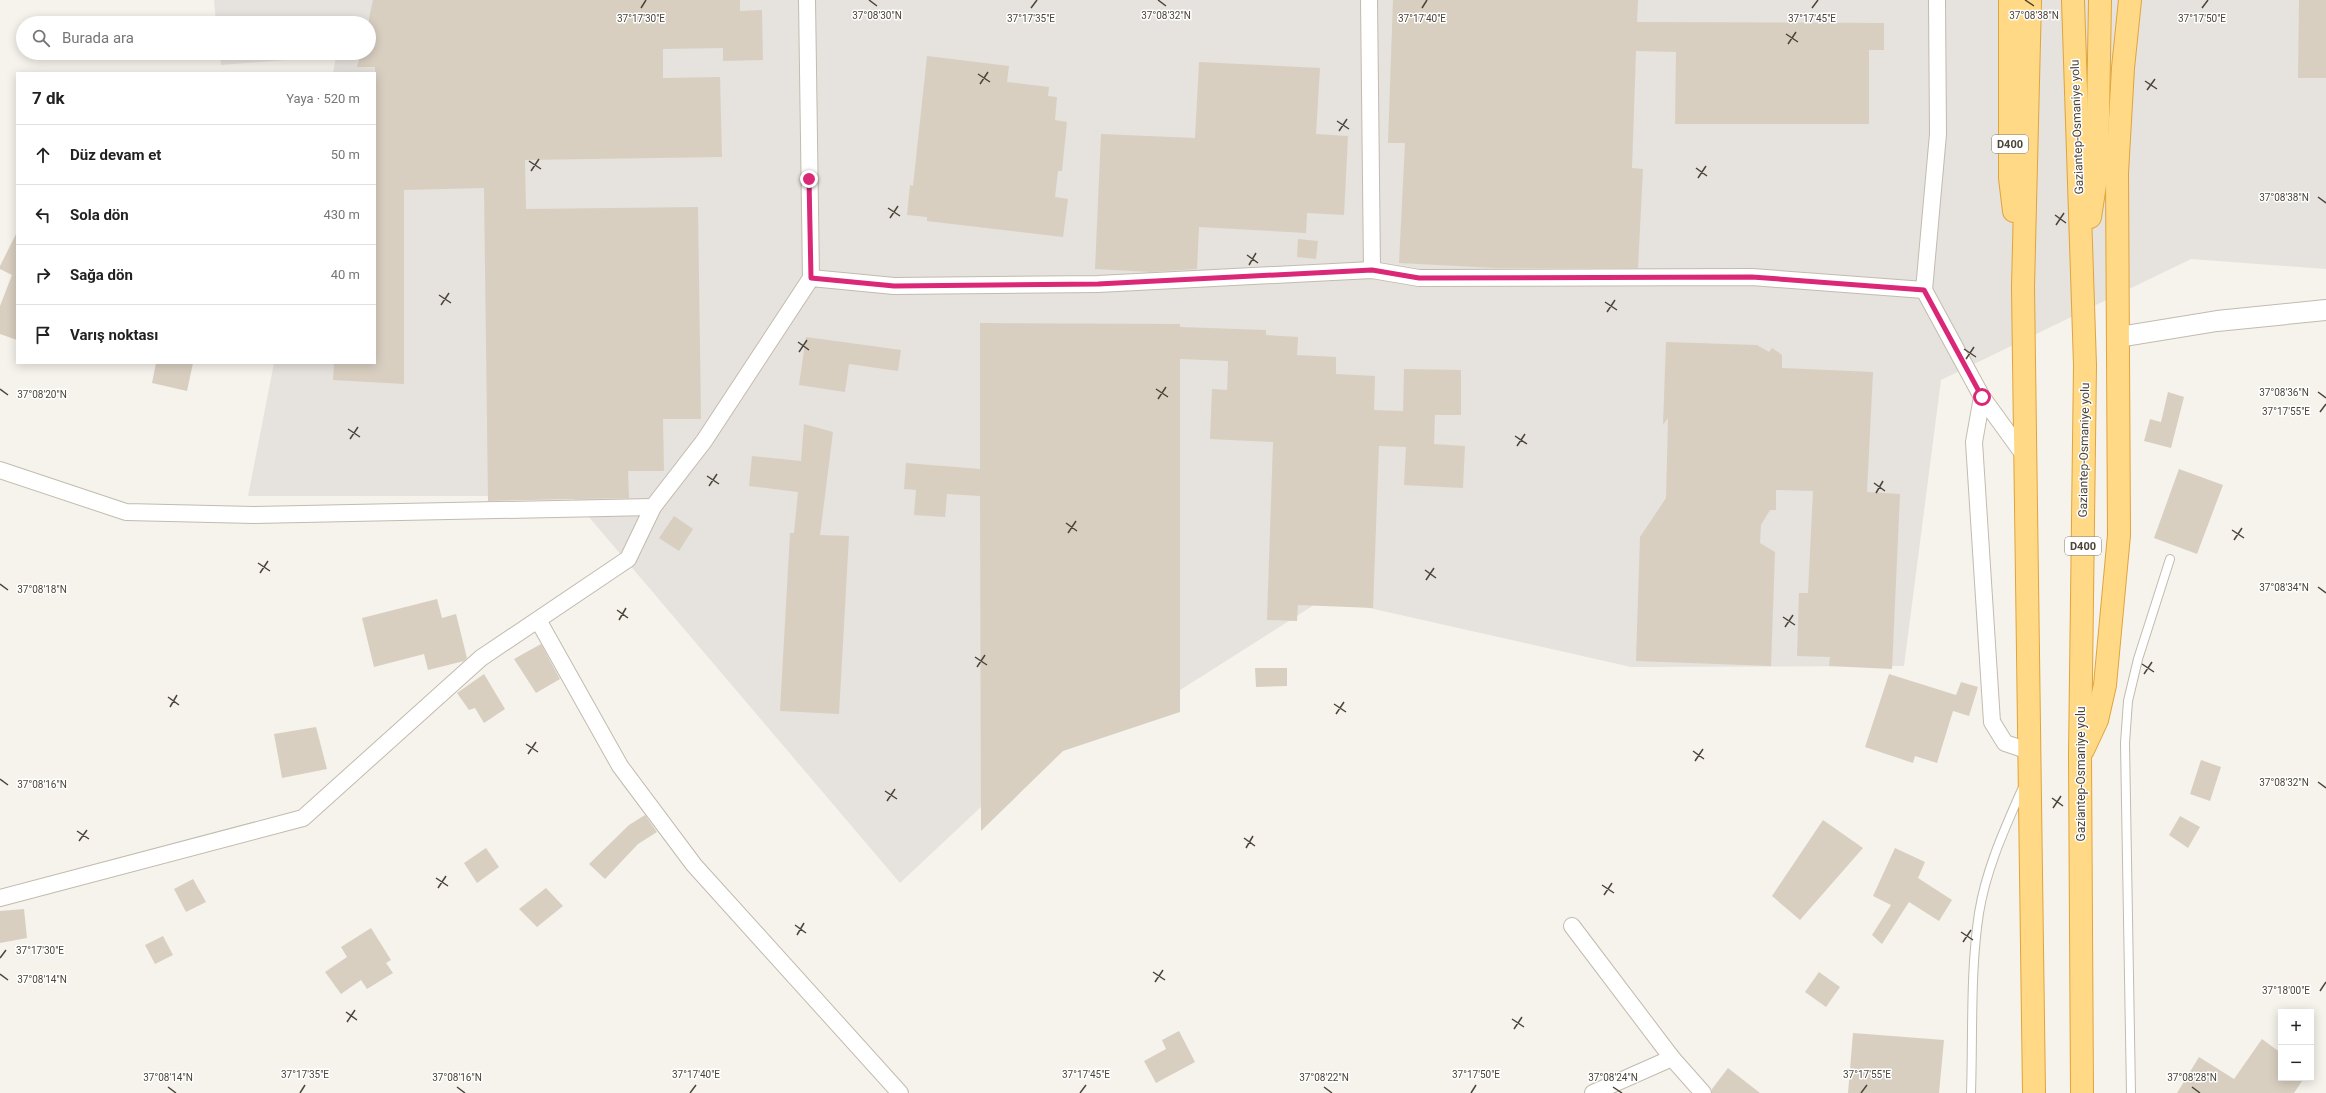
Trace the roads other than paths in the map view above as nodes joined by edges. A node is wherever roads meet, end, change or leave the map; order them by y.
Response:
1 (807, 0) edge
2 (1369, 0) edge
3 (1937, 0) edge
4 (2010, 0) edge
5 (2030, 0) edge
6 (2074, 0) edge
7 (2100, 0) edge
8 (2130, 0) edge
9 (1372, 270) junction
10 (2081, 272) junction
11 (811, 278) junction
12 (2023, 288) junction
13 (1924, 290) junction
14 (2326, 310) edge
15 (2119, 337) junction
16 (1982, 397) junction
17 (2024, 455) junction
18 (0, 470) edge
19 (653, 507) junction
20 (2170, 559) dead end
21 (538, 620) junction
22 (2029, 751) junction
23 (2080, 755) junction
24 (2029, 774) junction
25 (0, 898) edge
26 (1572, 926) dead end
27 (1672, 1058) junction
28 (900, 1093) edge
29 (1593, 1093) edge
30 (1703, 1093) edge
31 (1971, 1093) edge
32 (2034, 1093) edge
33 (2082, 1093) edge
34 (2131, 1093) edge

1 - 11 street
2 - 9 street
3 - 13 street
4 - 12 highway, D400
5 - 12 highway, D400
6 - 10 highway, Gaziantep-Osmaniye yolu / D400
7 - 10 highway, D400
8 - 15 highway
9 - 11 street
9 - 13 street
10 - 23 highway, Gaziantep-Osmaniye yolu / D400
11 - 19 street
12 - 17 highway, D400
13 - 16 street
14 - 15 street
15 - 23 highway
16 - 17 street
16 - 22 street
17 - 22 highway, D400
18 - 19 street
19 - 21 street
20 - 34 lane
21 - 25 street
21 - 28 street
22 - 24 highway, D400
23 - 33 highway, Gaziantep-Osmaniye yolu / D400
24 - 31 lane
24 - 32 highway, D400
26 - 27 street
27 - 29 street
27 - 30 street

